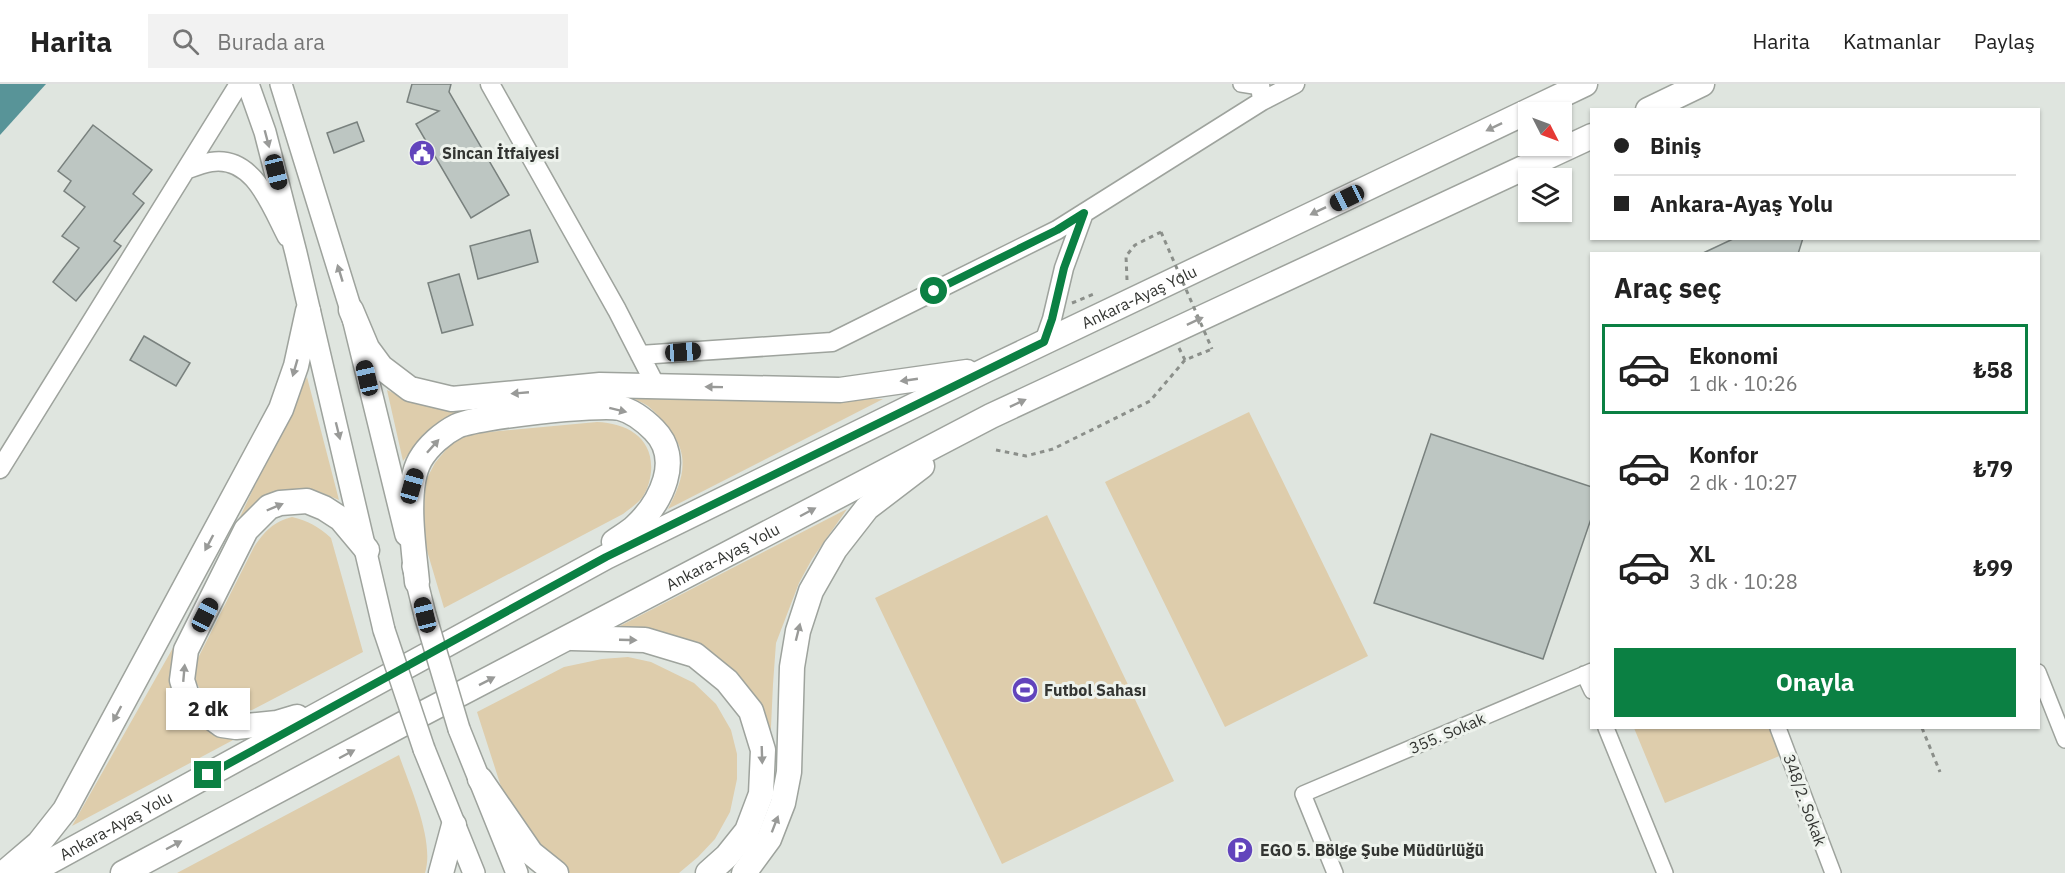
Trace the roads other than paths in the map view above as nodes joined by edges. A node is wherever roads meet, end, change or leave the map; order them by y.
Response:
1 (240, 84) edge
2 (248, 84) edge
3 (281, 84) edge
4 (490, 84) edge
5 (1241, 84) edge
6 (1294, 84) edge
7 (1585, 84) edge
8 (1702, 84) edge
9 (1260, 89) edge
10 (1651, 108) edge
11 (1590, 137) edge
12 (188, 169) junction
13 (1084, 213) junction
14 (296, 253) junction
15 (351, 310) junction
16 (308, 311) junction
17 (1044, 342) junction
18 (640, 355) junction
19 (987, 369) junction
20 (656, 386) junction
21 (991, 416) junction
22 (0, 469) edge
23 (367, 550) junction
24 (417, 582) junction
25 (552, 588) junction
26 (570, 638) junction
27 (1588, 672) edge
28 (2040, 677) edge
29 (334, 706) junction
30 (1606, 729) edge
31 (1778, 729) edge
32 (2065, 740) edge
33 (480, 779) junction
34 (454, 825) junction
35 (128, 871) edge
36 (4, 873) edge
37 (29, 873) edge
38 (441, 873) edge
39 (474, 873) edge
40 (517, 873) edge
41 (556, 873) edge
42 (708, 873) edge
43 (744, 873) edge
44 (1335, 873) edge
45 (1665, 873) edge
46 (1833, 873) edge

1 - 12 street
2 -> 14 main road
15 -> 3 main road
4 - 18 street
5 - 9 street
6 - 9 street
7 -> 17 highway, Ankara-Ayaş Yolu
8 - 10 highway
9 - 13 street
21 -> 11 highway, Ankara-Ayaş Yolu
12 - 14 street
12 - 22 street
13 - 17 street
13 - 18 street
14 - 16 main road
20 -> 15 highway
15 - 24 main road
16 -> 23 main road
16 -> 36 highway
17 - 19 highway, Ankara-Ayaş Yolu
18 - 20 street
19 -> 20 highway
19 - 25 highway, Ankara-Ayaş Yolu
26 -> 21 highway, Ankara-Ayaş Yolu
43 -> 21 highway
29 -> 23 highway
23 - 34 main road, bridge
24 -> 25 highway
24 - 33 main road, bridge
25 - 29 highway, Ankara-Ayaş Yolu
35 -> 26 highway, Ankara-Ayaş Yolu
26 -> 42 highway
27 - 44 street, 355. Sokak
28 - 32 street
29 - 37 highway, Ankara-Ayaş Yolu
30 - 45 street
31 - 46 street, 348/2. Sokak
33 - 40 main road
33 - 41 highway
34 - 38 highway
34 - 39 main road

